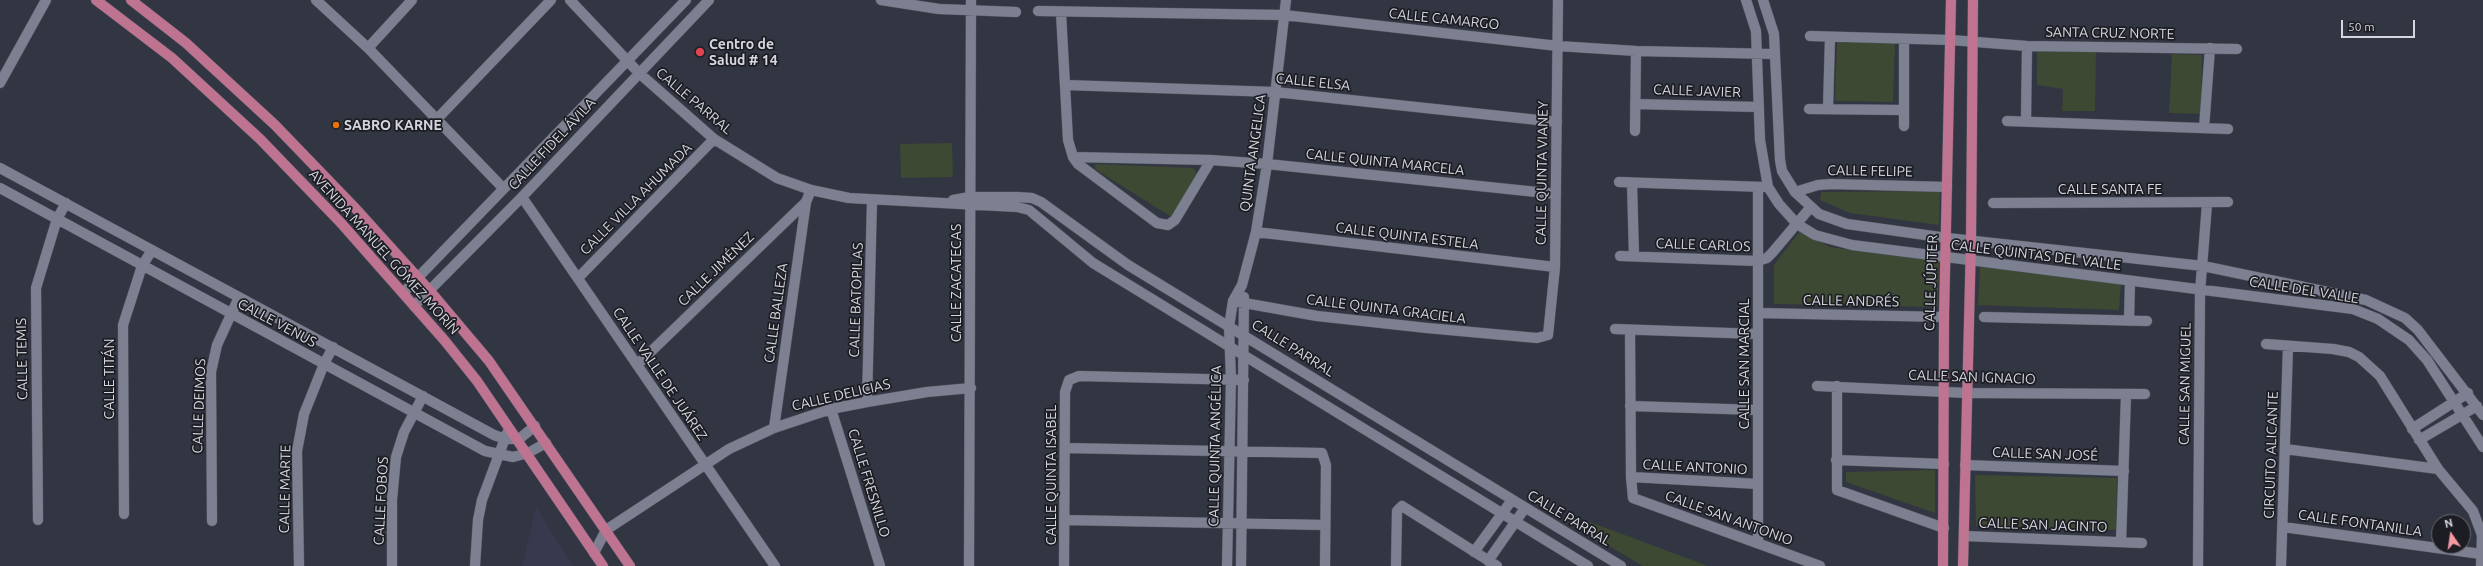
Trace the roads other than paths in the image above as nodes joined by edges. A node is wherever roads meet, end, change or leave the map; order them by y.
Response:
1 (46, 0) edge
2 (96, 0) edge
3 (131, 0) edge
4 (316, 0) edge
5 (412, 0) edge
6 (551, 0) edge
7 (570, 0) edge
8 (686, 0) edge
9 (709, 0) edge
10 (882, 0) edge
11 (971, 0) edge
12 (1286, 0) edge
13 (1558, 0) edge
14 (1746, 0) edge
15 (1763, 0) edge
16 (1951, 0) edge
17 (1973, 0) edge
18 (1038, 11) dead end
19 (971, 12) junction
20 (1016, 12) dead end
21 (1061, 13) junction
22 (1284, 15) junction
23 (1810, 36) dead end
24 (1830, 37) junction
25 (1904, 40) junction
26 (1950, 40) junction
27 (1978, 42) junction
28 (1558, 46) junction
29 (2027, 46) junction
30 (368, 48) junction
31 (2210, 48) junction
32 (2237, 49) dead end
33 (1636, 51) junction
34 (1758, 53) junction
35 (1775, 54) junction
36 (628, 62) junction
37 (639, 73) junction
38 (0, 83) edge
39 (1065, 85) junction
40 (1275, 92) junction
41 (1635, 104) junction
42 (1759, 108) junction
43 (1809, 109) dead end
44 (1828, 109) junction
45 (1904, 110) junction
46 (437, 119) junction
47 (2007, 121) dead end
48 (2026, 121) junction
49 (1557, 122) junction
50 (1904, 126) dead end
51 (2204, 128) junction
52 (2228, 129) dead end
53 (1635, 131) dead end
54 (714, 139) junction
55 (1073, 158) junction
56 (1211, 160) junction
57 (1267, 164) junction
58 (0, 168) edge
59 (1619, 182) dead end
60 (1632, 182) junction
61 (1768, 186) junction
62 (1758, 187) junction
63 (1947, 187) junction
64 (0, 188) edge
65 (503, 188) junction
66 (811, 190) junction
67 (1795, 192) junction
68 (1556, 194) junction
69 (522, 197) junction
70 (872, 200) junction
71 (970, 201) junction
72 (806, 202) junction
73 (2228, 202) dead end
74 (66, 203) junction
75 (1992, 203) dead end
76 (2207, 204) junction
77 (1810, 208) junction
78 (57, 219) junction
79 (1797, 224) junction
80 (1256, 232) junction
81 (1947, 238) junction
82 (1971, 241) junction
83 (152, 250) junction
84 (1620, 256) dead end
85 (1634, 256) junction
86 (1946, 258) junction
87 (1758, 260) junction
88 (1969, 260) junction
89 (142, 266) junction
90 (2203, 266) junction
91 (1555, 267) junction
92 (417, 278) junction
93 (578, 278) junction
94 (2130, 281) junction
95 (1242, 285) junction
96 (2200, 289) junction
97 (430, 291) junction
98 (403, 293) junction
99 (239, 297) junction
100 (1233, 301) junction
101 (1245, 303) junction
102 (414, 306) junction
103 (1758, 313) junction
104 (230, 314) junction
105 (1944, 317) junction
106 (1984, 317) dead end
107 (2129, 321) junction
108 (2147, 321) dead end
109 (1230, 327) junction
110 (1615, 329) dead end
111 (1630, 330) junction
112 (1242, 333) junction
113 (1758, 334) junction
114 (1537, 338) joint
115 (2266, 344) dead end
116 (2288, 346) junction
117 (333, 347) junction
118 (1230, 349) junction
119 (1242, 356) junction
120 (324, 364) junction
121 (637, 365) junction
122 (1231, 379) junction
123 (1244, 380) junction
124 (1817, 386) dead end
125 (1837, 386) junction
126 (971, 388) junction
127 (1944, 391) junction
128 (1967, 392) junction
129 (2468, 393) junction
130 (2126, 394) junction
131 (2145, 394) dead end
132 (423, 396) junction
133 (2455, 401) junction
134 (867, 402) junction
135 (1630, 406) junction
136 (2477, 406) junction
137 (831, 409) junction
138 (1758, 410) junction
139 (414, 411) junction
140 (2464, 415) junction
141 (2483, 415) edge
142 (535, 426) junction
143 (510, 427) junction
144 (774, 428) junction
145 (2412, 428) junction
146 (505, 439) junction
147 (519, 439) junction
148 (2419, 440) junction
149 (546, 443) junction
150 (2483, 447) edge
151 (1065, 448) junction
152 (2285, 449) junction
153 (1230, 451) junction
154 (1243, 451) junction
155 (528, 453) junction
156 (499, 456) junction
157 (1836, 460) junction
158 (1944, 464) junction
159 (705, 465) junction
160 (1965, 465) junction
161 (2438, 469) junction
162 (2124, 470) junction
163 (1631, 477) junction
164 (1758, 484) junction
165 (1512, 500) junction
166 (1525, 508) junction
167 (124, 514) dead end
168 (1502, 514) junction
169 (38, 520) dead end
170 (1064, 520) junction
171 (212, 521) dead end
172 (1515, 522) junction
173 (1228, 523) junction
174 (1242, 523) junction
175 (1325, 525) junction
176 (2283, 527) junction
177 (1944, 528) junction
178 (606, 530) junction
179 (1964, 536) junction
180 (1758, 542) junction
181 (2121, 542) junction
182 (2142, 543) dead end
183 (1474, 552) junction
184 (594, 553) junction
185 (2481, 554) junction
186 (1492, 564) edge
187 (299, 566) edge
188 (392, 566) edge
189 (475, 566) edge
190 (603, 566) edge
191 (630, 566) edge
192 (775, 566) edge
193 (880, 566) edge
194 (969, 566) edge
195 (1064, 566) edge
196 (1227, 566) edge
197 (1241, 566) edge
198 (1325, 566) edge
199 (1396, 566) edge
200 (1588, 566) edge
201 (1621, 566) edge
202 (1820, 566) edge
203 (1943, 566) edge
204 (1963, 566) edge
205 (2198, 566) edge
206 (2281, 566) edge
207 (2481, 566) edge

1 - 38 street
2 - 98 main road, AVENIDA MANUEL GÓMEZ MORÍN
3 - 92 main road, AVENIDA MANUEL GÓMEZ MORÍN
4 - 30 street
5 - 30 street
6 - 46 street
7 - 36 street, CALLE PARRAL
8 - 36 street, CALLE FIDEL ÁVILA
9 - 37 street, CALLE FIDEL ÁVILA
10 - 19 street
11 - 19 street, CALLE ZACATECAS
12 - 22 street, QUINTA ANGELICA
13 - 28 street, CALLE QUINTA VIANEY
14 - 34 street, CALLE QUINTAS DEL VALLE
15 - 35 street, CALLE QUINTAS DEL VALLE
16 - 26 main road, CALLE JÚPITER
17 - 27 main road
18 - 21 street, CALLE CAMARGO
19 - 20 street
19 - 71 street, CALLE ZACATECAS
21 - 22 street, CALLE CAMARGO
21 - 39 street
22 - 28 street, CALLE CAMARGO
22 - 40 street, QUINTA ANGELICA
23 - 24 street
24 - 25 street
24 - 44 street
25 - 26 street
25 - 45 street
26 - 27 street, SANTA CRUZ NORTE
26 - 63 main road, CALLE JÚPITER
27 - 29 street, SANTA CRUZ NORTE
27 - 82 main road
28 - 33 street, CALLE CAMARGO
28 - 49 street, CALLE QUINTA VIANEY
29 - 31 street, SANTA CRUZ NORTE
29 - 48 street
30 - 46 street
31 - 32 street, SANTA CRUZ NORTE
31 - 51 street
33 - 34 street, CALLE CAMARGO
33 - 41 street
34 - 35 street, CALLE CAMARGO
34 - 42 street, CALLE QUINTAS DEL VALLE
35 - 67 street, CALLE QUINTAS DEL VALLE
36 - 37 street, CALLE PARRAL
36 - 65 street, CALLE FIDEL ÁVILA
37 - 54 street, CALLE PARRAL
37 - 69 street, CALLE FIDEL ÁVILA
39 - 40 street, CALLE ELSA
39 - 55 street
40 - 49 street, CALLE ELSA
40 - 57 street, QUINTA ANGELICA
41 - 42 street, CALLE JAVIER
41 - 53 street
42 - 61 street, CALLE QUINTAS DEL VALLE
43 - 44 street
44 - 45 street
45 - 50 street
46 - 65 street
47 - 48 street
48 - 51 street
49 - 68 street, CALLE QUINTA VIANEY
51 - 52 street
54 - 66 street, CALLE PARRAL
54 - 93 street, CALLE VILLA AHUMADA
55 - 56 street, CALLE QUINTA MARCELA
55 - 56 street
56 - 57 street, CALLE QUINTA MARCELA
57 - 68 street, CALLE QUINTA MARCELA
57 - 80 street, QUINTA ANGELICA
58 - 74 street, CALLE VENUS
59 - 60 street
60 - 62 street
60 - 85 street
61 - 62 street
61 - 79 street, CALLE QUINTAS DEL VALLE
62 - 87 street, CALLE SAN MARCIAL
63 - 67 street, CALLE FELIPE
63 - 81 main road, CALLE JÚPITER
64 - 78 street, CALLE VENUS
65 - 92 street, CALLE FIDEL ÁVILA
66 - 70 street, CALLE PARRAL
66 - 72 street, CALLE JIMÉNEZ
67 - 77 street, CALLE QUINTAS DEL VALLE
68 - 91 street, CALLE QUINTA VIANEY
69 - 93 street, CALLE VALLE DE JUÁREZ
69 - 97 street, CALLE FIDEL ÁVILA
70 - 71 street, CALLE PARRAL
70 - 134 street, CALLE BATOPILAS
71 - 109 street, CALLE PARRAL
71 - 118 street, CALLE PARRAL
71 - 126 street, CALLE ZACATECAS
72 - 121 street, CALLE JIMÉNEZ
72 - 144 street, CALLE BALLEZA
73 - 76 street, CALLE SANTA FE
74 - 78 street, CALLE TEMIS
74 - 83 street, CALLE VENUS
75 - 76 street, CALLE SANTA FE
76 - 90 street, CALLE SAN MIGUEL
77 - 79 street, CALLE CARLOS
77 - 81 street, CALLE QUINTAS DEL VALLE
78 - 89 street, CALLE VENUS
78 - 169 street, CALLE TEMIS
79 - 86 street, CALLE QUINTAS DEL VALLE
79 - 87 street, CALLE CARLOS
80 - 91 street, CALLE QUINTA ESTELA
80 - 95 street, QUINTA ANGELICA
81 - 82 street, CALLE QUINTAS DEL VALLE
81 - 86 main road, CALLE JÚPITER
82 - 88 main road
82 - 90 street, CALLE QUINTAS DEL VALLE
83 - 89 street, CALLE TITÁN
83 - 99 street, CALLE VENUS
84 - 85 street, CALLE CARLOS
85 - 87 street, CALLE CARLOS
86 - 88 street, CALLE QUINTAS DEL VALLE
86 - 105 main road, CALLE JÚPITER
87 - 103 street, CALLE SAN MARCIAL
88 - 94 street, CALLE QUINTAS DEL VALLE
88 - 128 main road
89 - 104 street, CALLE VENUS
89 - 167 street, CALLE TITÁN
90 - 96 street, CALLE SAN MIGUEL
90 - 129 street, CALLE DEL VALLE
91 - 114 street, CALLE QUINTA VIANEY
92 - 97 main road, AVENIDA MANUEL GÓMEZ MORÍN
92 - 98 street, CALLE FIDEL ÁVILA
93 - 121 street, CALLE VALLE DE JUÁREZ
94 - 96 street, CALLE QUINTAS DEL VALLE
94 - 107 street
95 - 100 street, QUINTA ANGELICA
95 - 101 street, QUINTA ANGELICA
96 - 133 street, CALLE DEL VALLE
96 - 205 street, CALLE SAN MIGUEL
97 - 102 street, CALLE FIDEL ÁVILA
97 - 142 main road, AVENIDA MANUEL GÓMEZ MORÍN
98 - 102 main road, AVENIDA MANUEL GÓMEZ MORÍN
99 - 104 street, CALLE DEIMOS
99 - 117 street, CALLE VENUS
100 - 101 street, CALLE QUINTA GRACIELA
100 - 109 street, QUINTA ANGELICA
101 - 112 street, QUINTA ANGELICA
101 - 114 street, CALLE QUINTA GRACIELA
102 - 143 main road, AVENIDA MANUEL GÓMEZ MORÍN
103 - 105 street, CALLE ANDRÉS
103 - 113 street, CALLE SAN MARCIAL
104 - 120 street, CALLE VENUS
104 - 171 street, CALLE DEIMOS
105 - 127 main road, CALLE JÚPITER
106 - 107 street
107 - 108 street
109 - 112 street, CALLE PARRAL
109 - 118 street, CALLE QUINTA ANGÉLICA
110 - 111 street
111 - 113 street
111 - 135 street
112 - 119 street, CALLE QUINTA ANGÉLICA
112 - 165 street, CALLE PARRAL
113 - 138 street, CALLE SAN MARCIAL
115 - 116 street
116 - 145 street
116 - 152 street, CIRCUITO ALICANTE
117 - 120 street, CALLE MARTE
117 - 132 street, CALLE VENUS
118 - 119 street, CALLE PARRAL
118 - 122 street, CALLE QUINTA ANGÉLICA
119 - 123 street, CALLE QUINTA ANGÉLICA
119 - 168 street, CALLE PARRAL
120 - 139 street, CALLE VENUS
120 - 187 street, CALLE MARTE
121 - 159 street, CALLE VALLE DE JUÁREZ
122 - 123 street
122 - 151 street, CALLE QUINTA ISABEL
122 - 153 street, CALLE QUINTA ANGÉLICA
123 - 154 street, CALLE QUINTA ANGÉLICA
124 - 125 street, CALLE SAN IGNACIO
125 - 127 street, CALLE SAN IGNACIO
125 - 157 street
126 - 134 street, CALLE DELICIAS
126 - 194 street, CALLE ZACATECAS
127 - 128 street, CALLE SAN IGNACIO
127 - 158 main road, CALLE JÚPITER
128 - 130 street, CALLE SAN IGNACIO
128 - 160 main road
129 - 133 street
129 - 136 street, CALLE DEL VALLE
130 - 131 street, CALLE SAN IGNACIO
130 - 162 street
132 - 139 street, CALLE FOBOS
132 - 146 street, CALLE VENUS
133 - 140 street, CALLE DEL VALLE
133 - 145 street
134 - 137 street, CALLE DELICIAS
135 - 138 street
135 - 163 street
136 - 140 street
136 - 141 street, CALLE DEL VALLE
137 - 144 street, CALLE DELICIAS
137 - 193 street, CALLE FRESNILLO
138 - 164 street, CALLE SAN MARCIAL
139 - 156 street, CALLE VENUS
139 - 188 street, CALLE FOBOS
140 - 148 street
140 - 150 street, CALLE DEL VALLE
142 - 147 street
142 - 149 main road, AVENIDA MANUEL GÓMEZ MORÍN
143 - 146 street
143 - 147 main road, AVENIDA MANUEL GÓMEZ MORÍN
144 - 159 street, CALLE DELICIAS
145 - 148 street
146 - 147 street, CALLE VENUS
146 - 156 street
147 - 155 main road, AVENIDA MANUEL GÓMEZ MORÍN
148 - 161 street
149 - 155 street, CALLE VENUS
149 - 178 main road, AVENIDA MANUEL GÓMEZ MORÍN
151 - 153 street
151 - 170 street, CALLE QUINTA ISABEL
152 - 161 street
152 - 176 street, CIRCUITO ALICANTE
153 - 154 street
153 - 173 street, CALLE QUINTA ANGÉLICA
154 - 174 street, CALLE QUINTA ANGÉLICA
154 - 175 street
155 - 156 street, CALLE VENUS
155 - 184 main road, AVENIDA MANUEL GÓMEZ MORÍN
156 - 189 street
157 - 158 street
157 - 177 street
158 - 177 main road, CALLE JÚPITER
159 - 178 street, CALLE DELICIAS
159 - 192 street, CALLE VALLE DE JUÁREZ
160 - 162 street, CALLE SAN JOSÉ
160 - 179 main road
161 - 185 street
162 - 181 street
163 - 164 street, CALLE ANTONIO
163 - 180 street, CALLE SAN ANTONIO
164 - 180 street, CALLE SAN MARCIAL
165 - 166 street, CALLE PARRAL
165 - 168 street
166 - 172 street
166 - 201 street, CALLE PARRAL
168 - 172 street, CALLE PARRAL
168 - 183 street
170 - 173 street
170 - 195 street, CALLE QUINTA ISABEL
172 - 186 street
172 - 200 street, CALLE PARRAL
173 - 174 street
173 - 196 street, CALLE QUINTA ANGÉLICA
174 - 175 street
174 - 197 street, CALLE QUINTA ANGÉLICA
175 - 198 street
176 - 185 street, CALLE FONTANILLA
176 - 206 street, CIRCUITO ALICANTE
177 - 203 main road, CALLE JÚPITER
178 - 184 street, CALLE DELICIAS
178 - 191 main road, AVENIDA MANUEL GÓMEZ MORÍN
179 - 181 street, CALLE SAN JACINTO
179 - 204 main road
180 - 202 street, CALLE SAN ANTONIO
181 - 182 street, CALLE SAN JACINTO
183 - 186 street
183 - 199 street
184 - 190 main road, AVENIDA MANUEL GÓMEZ MORÍN
185 - 207 street

